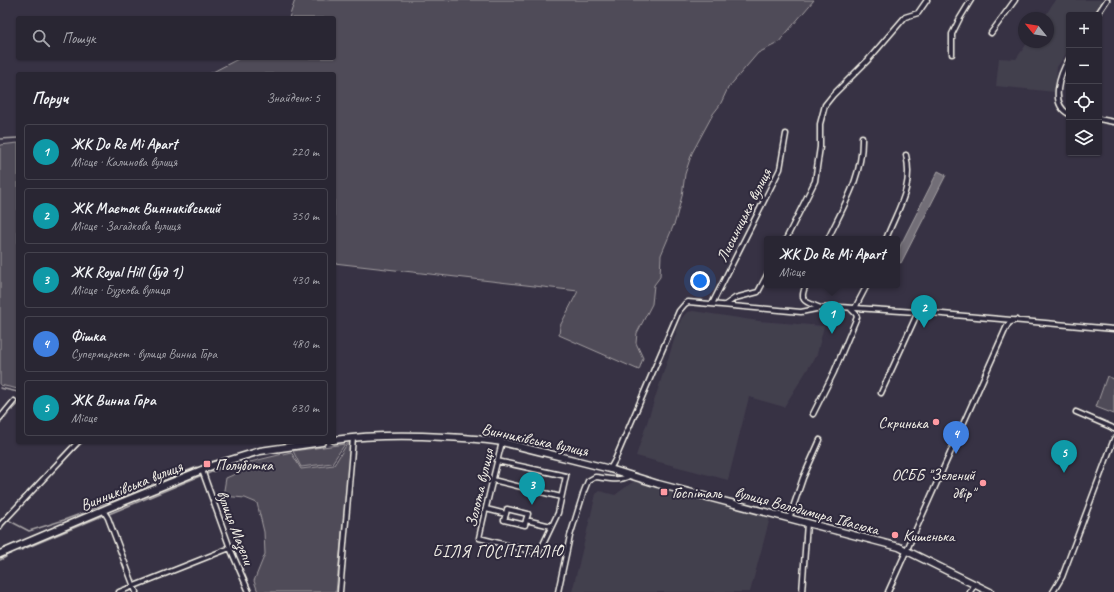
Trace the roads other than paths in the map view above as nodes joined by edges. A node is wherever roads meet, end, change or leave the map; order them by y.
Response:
1 (927, 0) edge
2 (971, 0) edge
3 (1015, 0) edge
4 (1107, 0) edge
5 (1099, 12) edge
6 (991, 33) dead end
7 (952, 54) dead end
8 (1066, 66) edge
9 (1066, 112) edge
10 (1102, 120) edge
11 (1114, 122) edge
12 (786, 134) dead end
13 (862, 137) dead end
14 (906, 155) dead end
15 (788, 236) edge
16 (830, 236) edge
17 (887, 236) edge
18 (764, 281) edge
19 (805, 288) edge
20 (865, 288) edge
21 (712, 304) junction
22 (725, 305) junction
23 (821, 308) junction
24 (850, 308) junction
25 (855, 308) junction
26 (918, 312) junction
27 (1016, 319) junction
28 (1114, 328) edge
29 (881, 394) dead end
30 (14, 402) dead end
31 (1076, 412) dead end
32 (813, 414) dead end
33 (0, 418) edge
34 (1114, 429) edge
35 (353, 438) junction
36 (1114, 438) edge
37 (336, 440) edge
38 (820, 440) dead end
39 (502, 442) junction
40 (76, 444) edge
41 (308, 444) edge
42 (497, 460) junction
43 (610, 469) junction
44 (202, 470) junction
45 (631, 476) junction
46 (492, 480) junction
47 (561, 497) junction
48 (486, 509) junction
49 (103, 510) junction
50 (506, 514) junction
51 (790, 519) junction
52 (526, 520) junction
53 (807, 523) junction
54 (0, 524) edge
55 (551, 526) junction
56 (230, 548) junction
57 (906, 550) junction
58 (0, 554) edge
59 (975, 584) junction
60 (134, 586) junction
61 (119, 592) edge
62 (136, 592) edge
63 (249, 592) edge
64 (340, 592) edge
65 (558, 592) edge
66 (802, 592) edge
67 (888, 592) edge
68 (970, 592) edge
69 (990, 592) edge
70 (1053, 592) edge

1 - 15 street
2 - 7 street
3 - 6 street
4 - 5 street
8 - 9 street
10 - 11 street
12 - 21 street, Лисиницька вулиця
13 - 16 street
14 - 17 street
18 - 22 street
19 - 23 street
20 - 25 street
21 - 22 street
21 - 43 street
22 - 23 street
23 - 24 street
24 - 25 street
24 - 32 street
25 - 26 street
26 - 27 street
26 - 29 street
27 - 28 street
27 - 57 street
30 - 33 street
31 - 34 street
35 - 37 main road, Винниківська вулиця
35 - 39 main road, Винниківська вулиця
35 - 64 street
36 - 70 street
38 - 51 street
39 - 42 street, Золота вулиця
39 - 43 main road, Винниківська вулиця
40 - 54 street
41 - 44 main road, Винниківська вулиця
42 - 46 street, Золота вулиця
42 - 47 street
43 - 45 main road, Винниківська вулиця
44 - 49 main road, Винниківська вулиця
44 - 56 street, вулиця Мазепи
45 - 51 main road, вулиця Володимира Івасюка
45 - 65 street
46 - 47 street
46 - 48 street, Золота вулиця
47 - 55 street
48 - 50 street
48 - 55 street, Золота вулиця
49 - 58 main road, Винниківська вулиця
49 - 60 street
50 - 52 street
50 - 52 street
51 - 53 main road, вулиця Володимира Івасюка
52 - 55 street
53 - 57 main road, вулиця Володимира Івасюка
53 - 66 street
56 - 60 street
56 - 63 street, вулиця Мазепи
57 - 59 main road, вулиця Володимира Івасюка
57 - 67 street
59 - 68 street
59 - 69 main road, вулиця Володимира Івасюка
60 - 61 street
60 - 62 street

